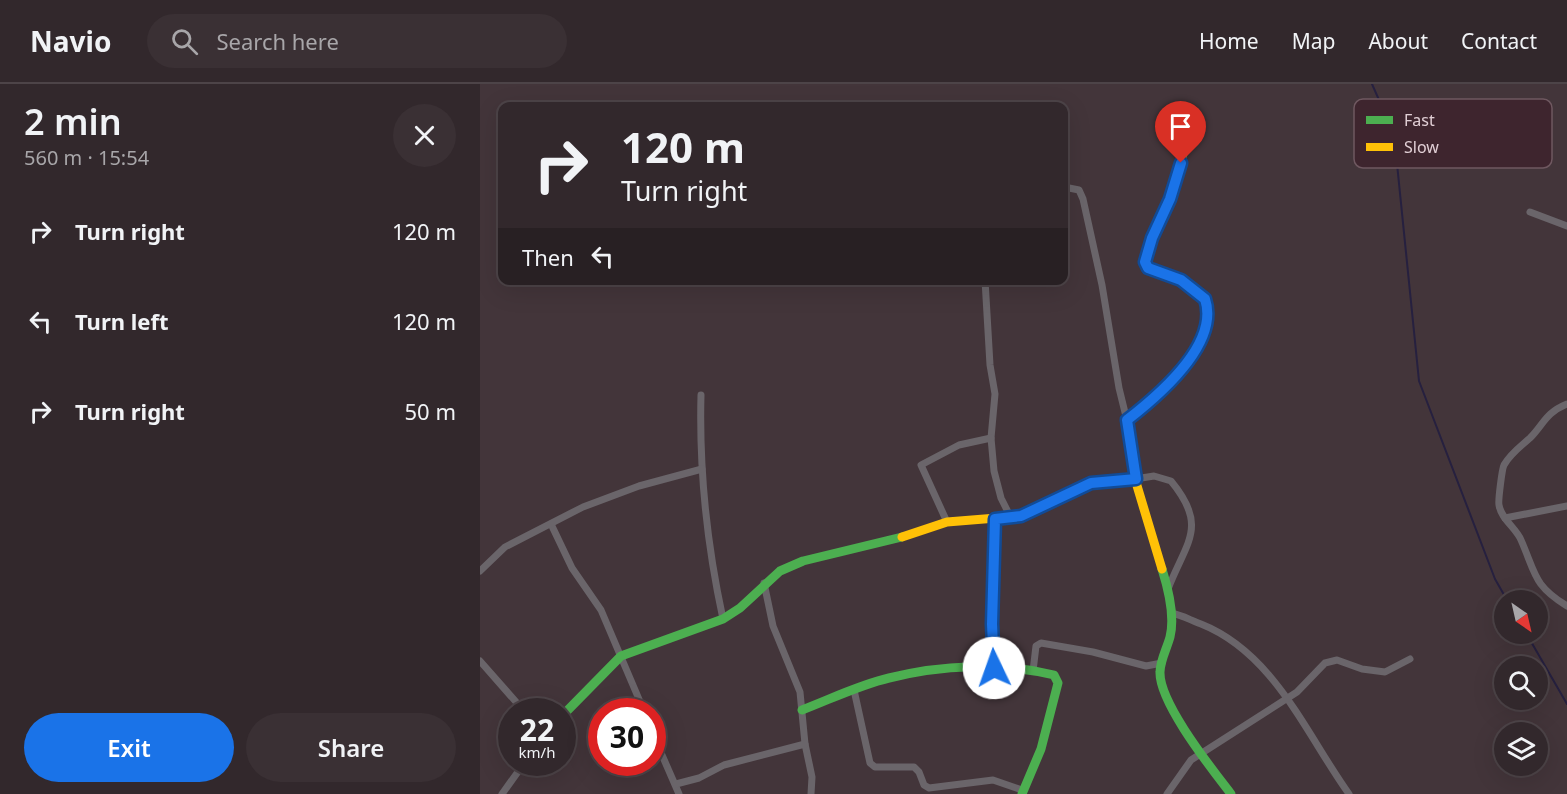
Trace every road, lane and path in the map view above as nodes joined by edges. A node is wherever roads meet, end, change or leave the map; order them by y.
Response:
1 (1185, 147) dead end
2 (1068, 188) edge
3 (1530, 212) dead end
4 (1567, 226) edge
5 (985, 285) edge
6 (701, 395) dead end
7 (1567, 405) edge
8 (1127, 420) junction
9 (991, 438) junction
10 (702, 469) junction
11 (1136, 479) junction
12 (1567, 506) edge
13 (1011, 518) junction
14 (1504, 518) junction
15 (995, 519) junction
16 (947, 522) junction
17 (551, 524) junction
18 (480, 571) edge
19 (764, 583) junction
20 (1168, 589) junction
21 (1567, 606) edge
22 (1171, 613) junction
23 (723, 619) junction
24 (621, 656) junction
25 (1410, 659) dead end
26 (480, 661) edge
27 (1162, 663) junction
28 (994, 668) junction
29 (1033, 671) junction
30 (854, 690) junction
31 (513, 698) edge
32 (639, 698) edge
33 (1288, 698) junction
34 (576, 702) edge
35 (802, 710) junction
36 (805, 744) junction
37 (1201, 755) junction
38 (666, 762) edge
39 (515, 776) edge
40 (676, 784) junction
41 (925, 786) junction
42 (1022, 792) edge
43 (502, 794) edge
44 (679, 794) edge
45 (811, 794) edge
46 (921, 794) edge
47 (1167, 794) edge
48 (1231, 794) edge
49 (1349, 794) edge

1 - 8 street
2 - 8 street
3 - 4 street
5 - 9 street
6 - 10 street
7 - 14 street
8 - 11 street
9 - 13 street
9 - 16 street
10 - 17 street
10 - 23 street
11 - 13 street
11 - 20 street
11 - 20 street
12 - 14 street
13 - 15 street
14 - 21 street
15 - 16 street
15 - 28 street
16 - 19 street
17 - 18 street
17 - 24 street
19 - 23 street
19 - 35 street
20 - 22 street
22 - 27 street
22 - 33 street
23 - 24 street
24 - 32 street
24 - 34 street
25 - 33 street
26 - 31 street
27 - 29 street
27 - 37 street
28 - 29 street
28 - 30 street
29 - 42 street
30 - 35 street
30 - 41 street
33 - 37 street
33 - 49 street
35 - 36 street
36 - 40 street
36 - 45 street
37 - 47 street
37 - 48 street
38 - 40 street
39 - 43 street
40 - 44 street
41 - 42 street
41 - 46 street

